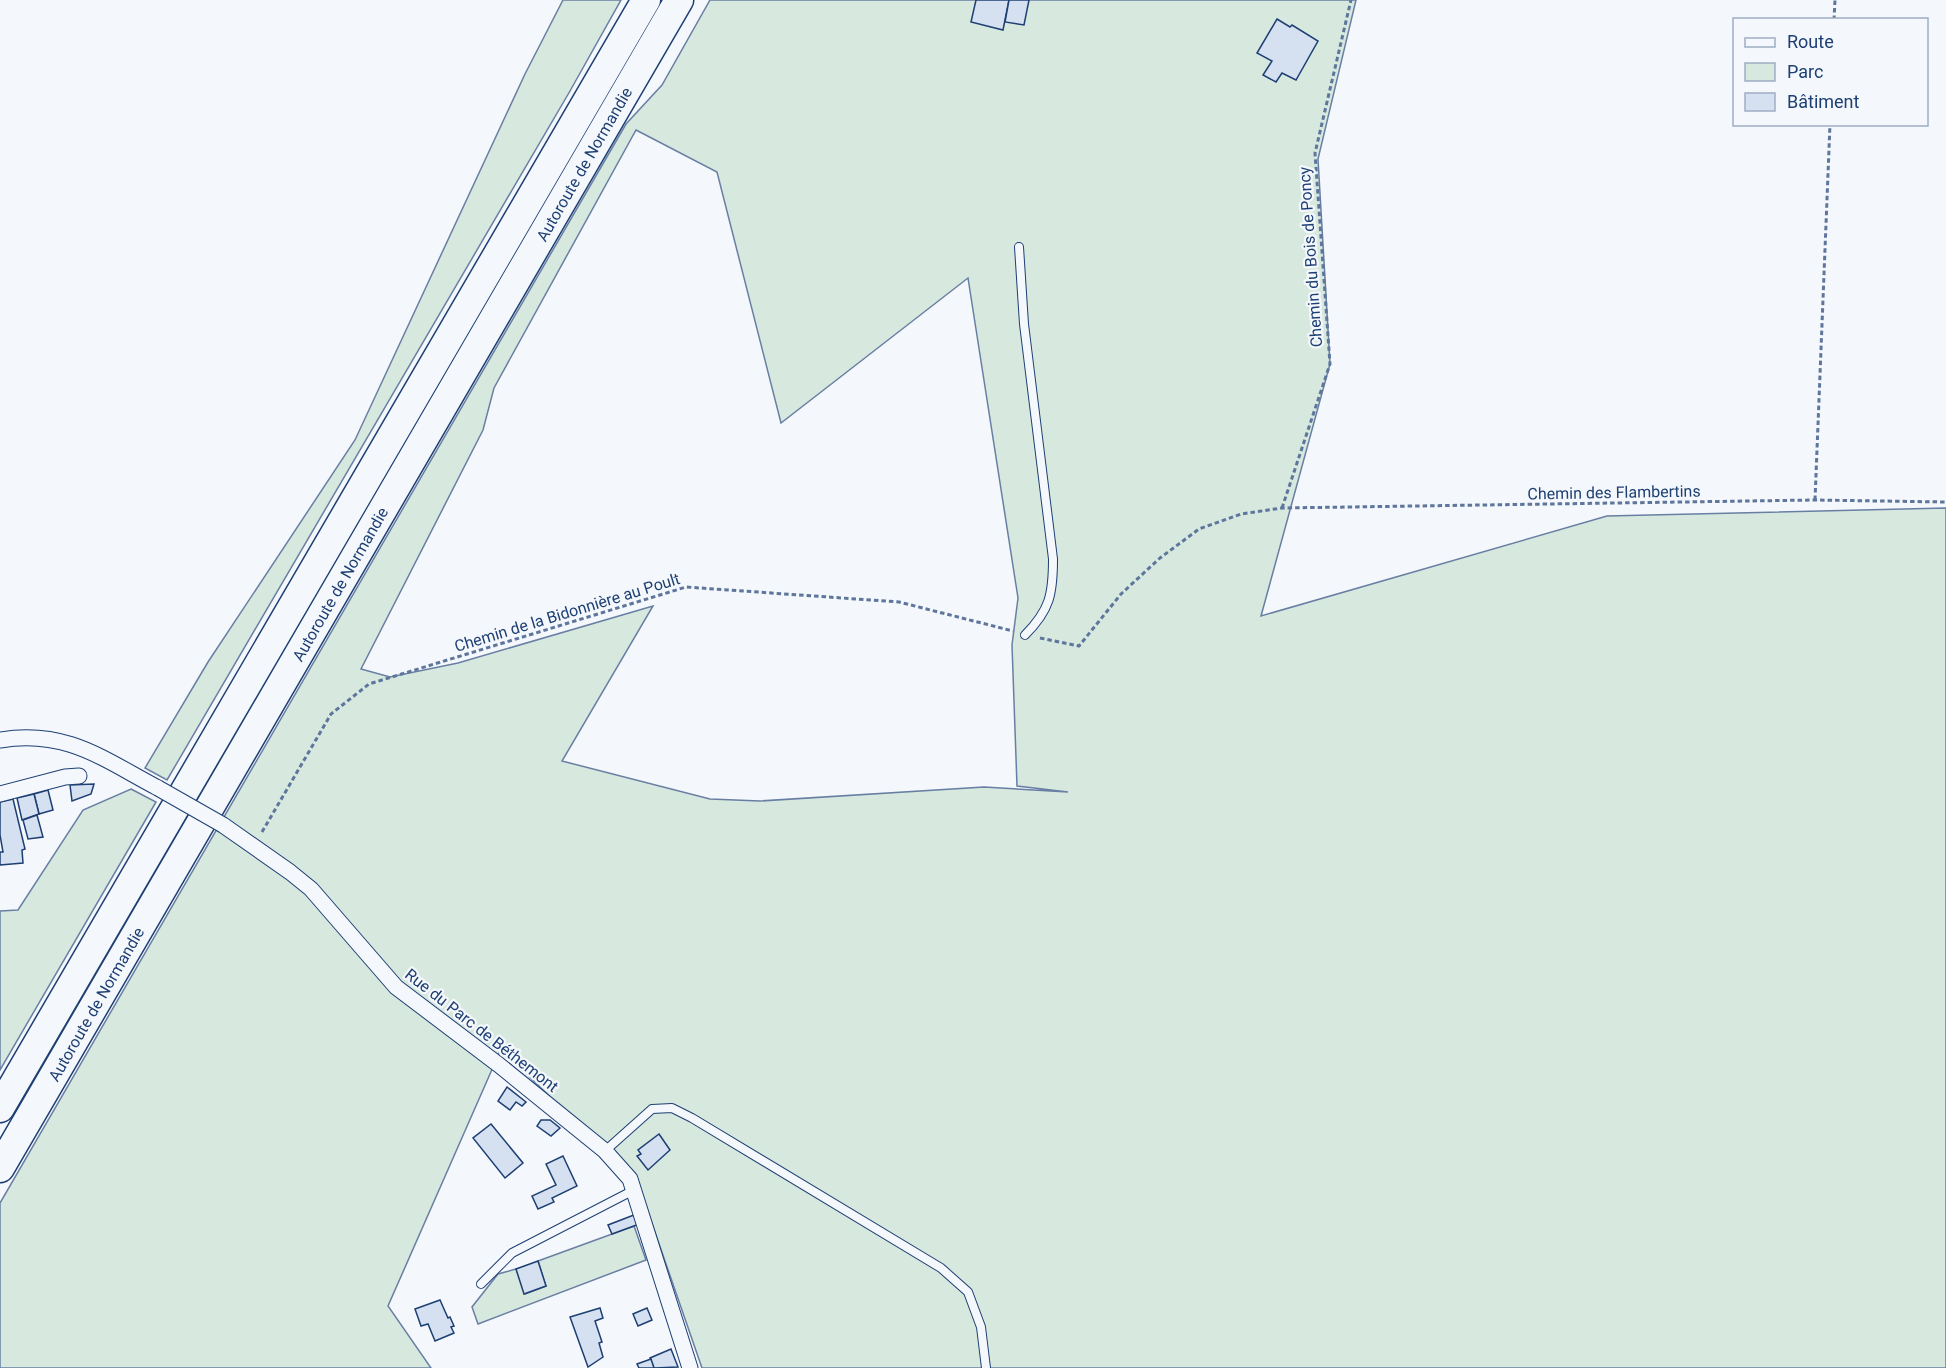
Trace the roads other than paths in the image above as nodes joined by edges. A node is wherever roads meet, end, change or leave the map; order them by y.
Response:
1 (646, 0) edge
2 (679, 0) edge
3 (1019, 247) dead end
4 (1025, 634) road end
5 (0, 741) edge
6 (79, 776) dead end
7 (0, 794) edge
8 (0, 1108) edge
9 (605, 1151) junction
10 (0, 1168) edge
11 (634, 1190) junction
12 (481, 1284) dead end
13 (690, 1368) edge
14 (986, 1368) edge

1 - 8 highway, Autoroute de Normandie
2 - 10 highway, Autoroute de Normandie
3 - 4 lane
5 - 9 street, Rue du Parc de Béthemont, bridge
6 - 7 street
9 - 11 street, Rue du Parc de Béthemont
9 - 14 lane
11 - 12 lane
11 - 13 street, Rue du Parc de Béthemont

